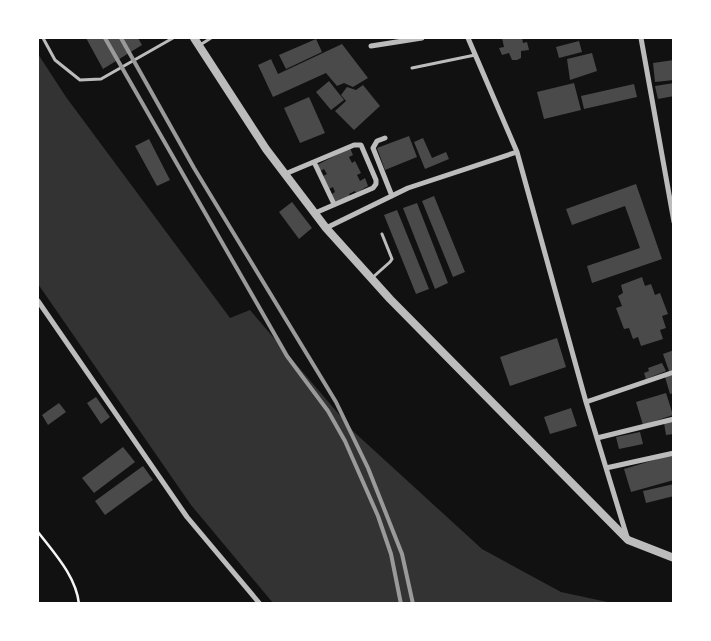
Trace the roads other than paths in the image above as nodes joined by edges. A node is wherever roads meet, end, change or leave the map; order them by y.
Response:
1 (43, 38) edge
2 (173, 38) edge
3 (194, 38) edge
4 (211, 38) edge
5 (422, 38) edge
6 (468, 38) edge
7 (641, 38) edge
8 (199, 46) junction
9 (370, 46) dead end
10 (475, 55) junction
11 (412, 68) dead end
12 (384, 138) dead end
13 (517, 152) junction
14 (314, 162) junction
15 (285, 174) junction
16 (392, 196) junction
17 (334, 204) junction
18 (315, 213) junction
19 (674, 222) edge
20 (326, 228) junction
21 (382, 234) dead end
22 (372, 278) junction
23 (38, 302) edge
24 (674, 372) edge
25 (586, 402) junction
26 (674, 419) edge
27 (597, 438) junction
28 (674, 453) edge
29 (606, 468) junction
30 (628, 540) junction
31 (674, 558) edge
32 (260, 604) edge

1 - 2 lane
3 - 8 street
4 - 8 lane
5 - 9 street
6 - 10 street
7 - 19 street
8 - 15 street
10 - 11 lane
10 - 13 street
12 - 16 street
13 - 16 street
13 - 25 street
14 - 15 street
14 - 17 street
14 - 17 street
15 - 18 street
16 - 20 street
17 - 18 street
18 - 20 street
20 - 22 street
21 - 22 lane
22 - 30 street
23 - 32 street
24 - 25 street
25 - 27 street
26 - 27 street
27 - 29 street
28 - 29 street
29 - 30 street
30 - 31 street

